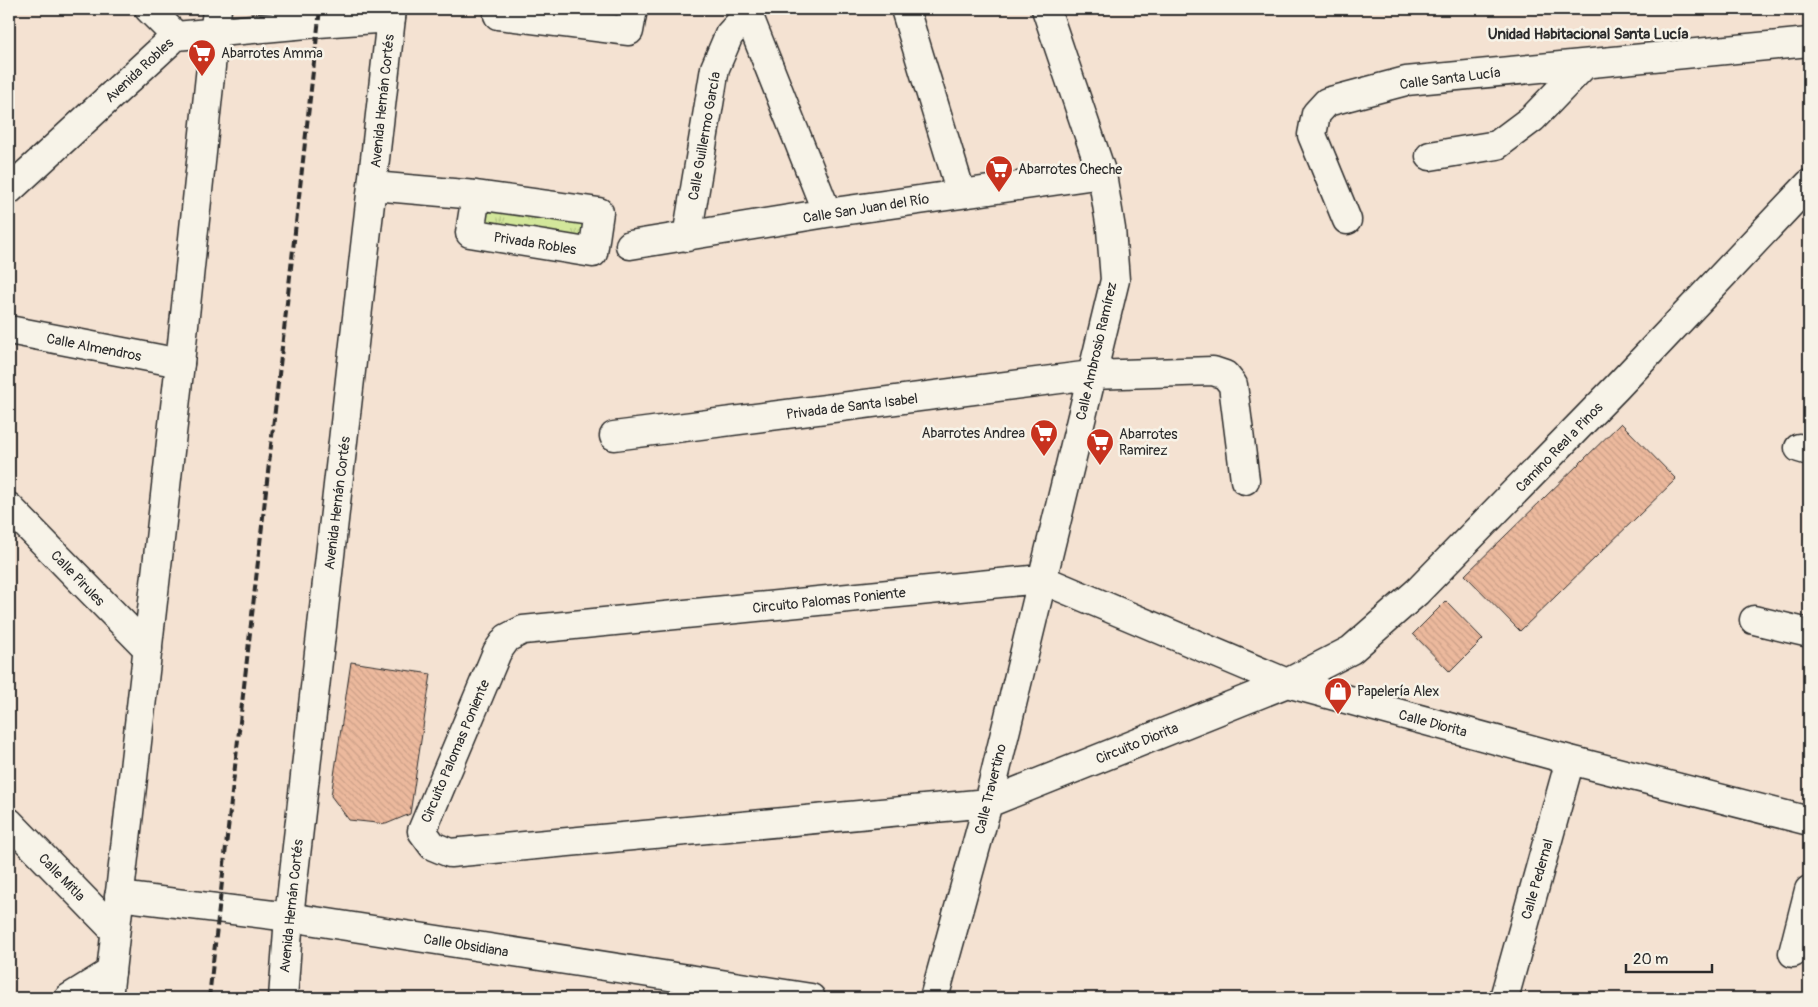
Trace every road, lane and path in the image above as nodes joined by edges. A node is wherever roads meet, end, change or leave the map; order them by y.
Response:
1 (148, 9) edge
2 (499, 9) edge
3 (633, 9) edge
4 (905, 9) edge
5 (1046, 9) edge
6 (748, 12) edge
7 (392, 13) edge
8 (216, 20) edge
9 (176, 36) junction
10 (1809, 42) edge
11 (1585, 64) junction
12 (1430, 156) dead end
13 (1102, 174) junction
14 (1809, 184) edge
15 (373, 186) junction
16 (9, 190) edge
17 (961, 193) junction
18 (476, 195) dead end
19 (828, 213) junction
20 (1347, 220) dead end
21 (687, 236) junction
22 (630, 245) dead end
23 (9, 330) edge
24 (180, 364) junction
25 (1091, 375) junction
26 (614, 436) dead end
27 (1245, 480) dead end
28 (9, 507) edge
29 (1041, 579) junction
30 (1754, 620) dead end
31 (1809, 634) edge
32 (148, 649) junction
33 (1287, 683) junction
34 (1570, 760) junction
35 (988, 804) junction
36 (1809, 821) edge
37 (9, 822) edge
38 (1809, 890) edge
39 (119, 896) junction
40 (289, 917) junction
41 (115, 931) junction
42 (1793, 953) dead end
43 (109, 985) edge
44 (69, 998) edge
45 (283, 998) edge
46 (811, 998) edge
47 (934, 998) edge
48 (1504, 998) edge

1 - 9 street
2 - 3 street
4 - 17 street
5 - 13 street, Calle Ambrosio Ramírez
6 - 19 street, Calle Guillermo García
6 - 21 street, Calle Guillermo García
7 - 8 street, Avenida Robles
7 - 15 street, Avenida Hernán Cortés
8 - 9 street, Avenida Robles
8 - 24 street
9 - 16 street, Avenida Robles
10 - 11 street, Calle Santa Lucía
11 - 12 street
11 - 20 street, Calle Santa Lucía
13 - 17 street, Calle San Juan del Río
13 - 25 street, Calle Ambrosio Ramírez
14 - 33 street, Camino Real a Pinos
15 - 18 street
15 - 40 street, Avenida Hernán Cortés
17 - 19 street, Calle San Juan del Río
19 - 21 street, Calle San Juan del Río
21 - 22 street, Calle San Juan del Río
23 - 24 street, Calle Almendros
24 - 32 street
25 - 26 street, Privada de Santa Isabel
25 - 27 street, Privada de Santa Isabel
25 - 29 street, Calle Ambrosio Ramírez
28 - 32 street, Calle Pirules
29 - 33 street, Calle Diorita
29 - 35 street, Calle Travertino
29 - 35 street, Circuito Palomas Poniente
30 - 31 street
32 - 39 street
33 - 34 street, Calle Diorita
33 - 35 street, Circuito Diorita
34 - 36 street, Calle Diorita
34 - 48 street, Calle Pedernal
35 - 47 street, Calle Travertino
37 - 41 street, Calle Mitla
38 - 42 street
39 - 40 street, Calle Obsidiana
39 - 41 street
40 - 45 street, Avenida Hernán Cortés
40 - 46 street, Calle Obsidiana
41 - 43 street
43 - 44 street

